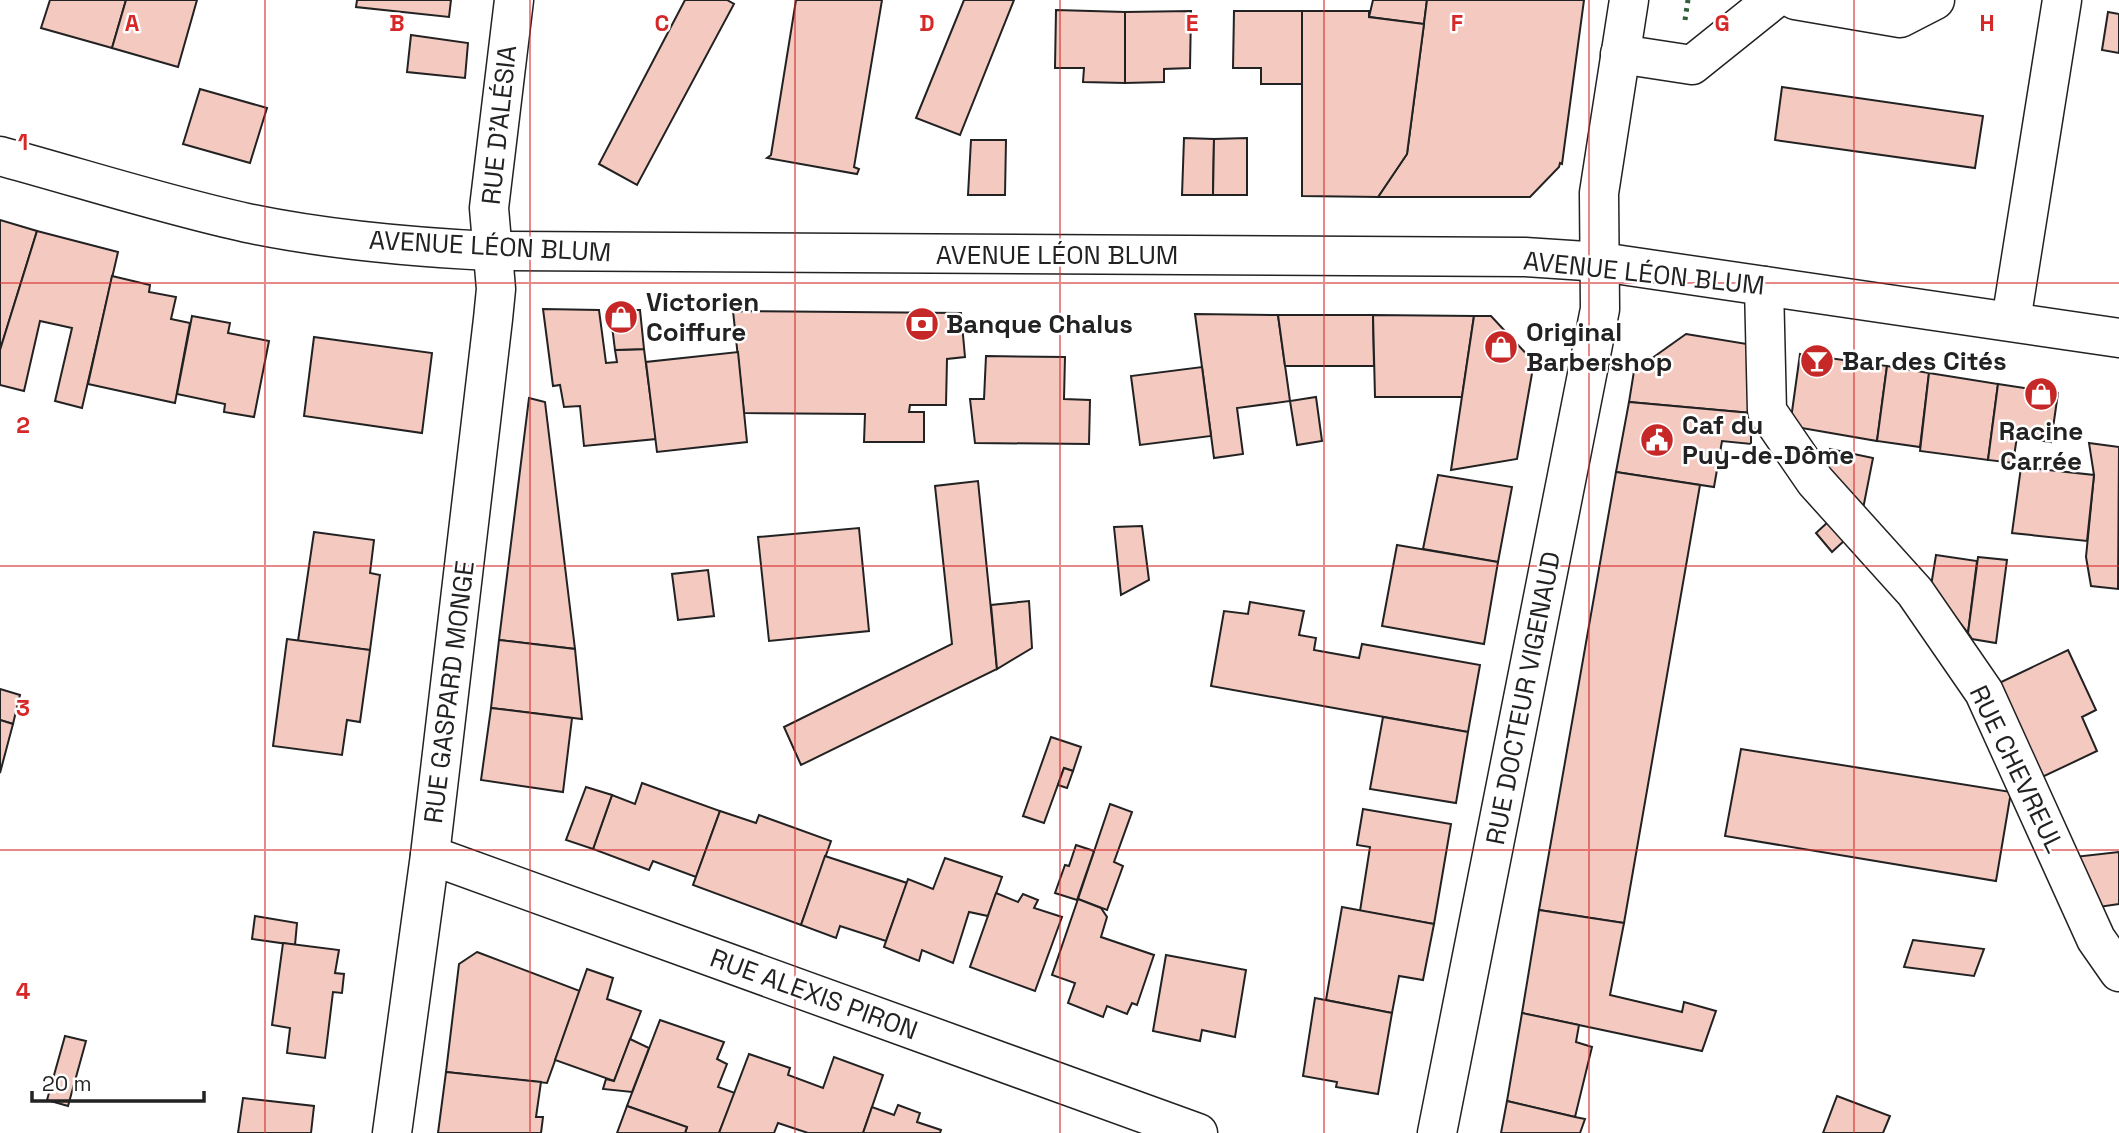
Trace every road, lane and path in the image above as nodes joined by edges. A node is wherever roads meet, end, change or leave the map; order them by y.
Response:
1 (514, 0) edge
2 (1629, 0) edge
3 (1773, 0) edge
4 (1795, 0) edge
5 (1935, 0) edge
6 (2062, 0) edge
7 (1620, 54) junction
8 (0, 156) edge
9 (491, 251) junction
10 (1601, 262) junction
11 (1764, 286) junction
12 (2011, 321) junction
13 (2119, 338) edge
14 (430, 855) junction
15 (2119, 972) edge
16 (392, 1133) edge
17 (1198, 1133) edge
18 (1437, 1133) edge

1 - 9 street, RUE D'ALÉSIA
2 - 7 street, RUE DOCTEUR VIGENAUD
3 - 7 street
4 - 5 street
6 - 12 street
7 - 10 street, RUE DOCTEUR VIGENAUD
8 - 9 street, AVENUE LÉON BLUM
9 - 10 street, AVENUE LÉON BLUM
9 - 14 street, RUE GASPARD MONGE
10 - 11 street, AVENUE LÉON BLUM
10 - 18 street, RUE DOCTEUR VIGENAUD
11 - 12 street, AVENUE LÉON BLUM
11 - 15 street, RUE CHEVREUL
12 - 13 street, AVENUE LÉON BLUM
14 - 16 street, RUE GASPARD MONGE
14 - 17 street, RUE ALEXIS PIRON

